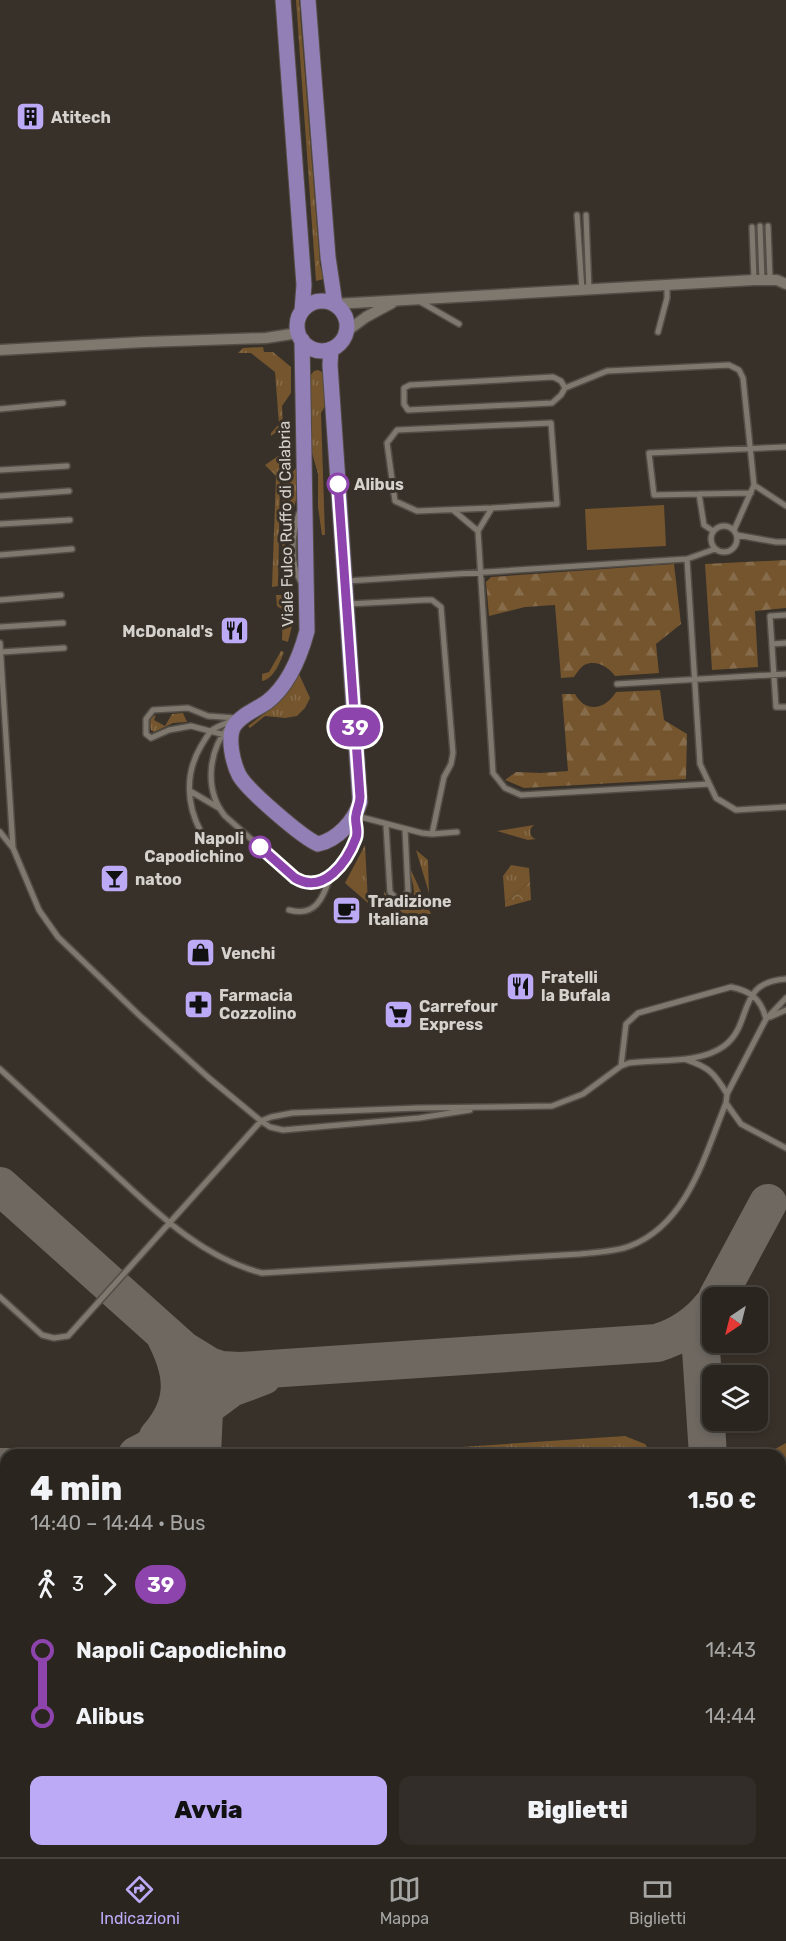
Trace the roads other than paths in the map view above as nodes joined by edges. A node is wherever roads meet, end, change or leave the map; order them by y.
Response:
1 (284, 0) edge
2 (308, 0) edge
3 (586, 214) dead end
4 (577, 215) dead end
5 (760, 226) dead end
6 (768, 226) dead end
7 (752, 227) dead end
8 (762, 280) junction
9 (786, 284) edge
10 (667, 285) junction
11 (586, 290) junction
12 (417, 300) junction
13 (394, 302) junction
14 (335, 304) junction
15 (302, 311) junction
16 (459, 324) dead end
17 (346, 331) junction
18 (658, 333) dead end
19 (300, 337) junction
20 (331, 349) junction
21 (0, 350) edge
22 (565, 388) junction
23 (63, 403) dead end
24 (0, 409) edge
25 (786, 447) edge
26 (750, 449) junction
27 (67, 466) dead end
28 (0, 470) edge
29 (754, 485) junction
30 (69, 490) dead end
31 (751, 493) junction
32 (699, 494) junction
33 (0, 496) edge
34 (786, 506) edge
35 (492, 508) junction
36 (453, 510) junction
37 (70, 520) dead end
38 (0, 524) edge
39 (478, 531) junction
40 (713, 531) junction
41 (735, 532) junction
42 (786, 542) edge
43 (72, 549) dead end
44 (715, 549) junction
45 (0, 555) edge
46 (687, 559) junction
47 (481, 573) junction
48 (344, 581) junction
49 (61, 596) dead end
50 (0, 600) edge
51 (346, 604) junction
52 (786, 615) edge
53 (63, 623) dead end
54 (0, 627) edge
55 (0, 643) edge
56 (786, 643) edge
57 (772, 644) junction
58 (64, 648) dead end
59 (1, 652) edge
60 (774, 674) junction
61 (786, 674) edge
62 (694, 679) junction
63 (617, 684) dead end
64 (0, 701) edge
65 (5, 707) junction
66 (786, 707) edge
67 (240, 718) junction
68 (212, 731) junction
69 (227, 736) junction
70 (709, 784) junction
71 (190, 791) junction
72 (786, 807) edge
73 (220, 809) junction
74 (355, 816) junction
75 (386, 825) junction
76 (405, 829) junction
77 (0, 832) edge
78 (201, 832) dead end
79 (457, 832) dead end
80 (432, 834) junction
81 (13, 848) junction
82 (330, 876) junction
83 (289, 910) dead end
84 (786, 979) edge
85 (752, 994) junction
86 (786, 998) edge
87 (786, 1010) edge
88 (766, 1019) junction
89 (687, 1060) junction
90 (621, 1066) junction
91 (0, 1069) edge
92 (727, 1094) junction
93 (726, 1103) junction
94 (489, 1107) junction
95 (261, 1122) junction
96 (786, 1148) edge
97 (169, 1223) junction
98 (0, 1298) edge

1 - 15 main road
2 - 14 main road
3 - 11 lane
4 - 11 lane
5 - 8 lane
6 - 8 lane
7 - 8 lane
8 - 9 street
8 - 10 street
10 - 11 street
10 - 18 lane
11 - 12 street
12 - 13 street
12 - 16 lane
13 - 14 street
13 - 17 street
14 - 15 main road
14 - 17 main road
15 - 19 main road
17 - 20 main road
19 - 20 main road
19 - 21 street
19 - 67 main road, Viale Fulco Ruffo di Calabria
20 - 48 main road
22 - 22 lane
22 - 26 lane
23 - 24 lane
25 - 26 lane
26 - 29 lane
26 - 32 lane
27 - 28 lane
29 - 31 lane
29 - 34 lane
30 - 33 lane
31 - 32 lane
31 - 41 lane
32 - 40 lane
35 - 36 lane
35 - 36 lane
35 - 39 lane
36 - 39 lane
37 - 38 lane
39 - 47 lane
40 - 41 lane
40 - 44 lane
41 - 42 lane
41 - 44 lane
43 - 45 lane
44 - 46 lane
46 - 47 lane
46 - 62 lane
47 - 48 lane
47 - 70 lane
48 - 51 main road
49 - 50 lane
51 - 74 main road
51 - 80 lane
52 - 57 lane
53 - 54 lane
55 - 59 lane
56 - 57 lane
57 - 60 lane
58 - 59 lane
59 - 65 lane
60 - 61 lane
60 - 62 lane
60 - 66 lane
62 - 63 lane
62 - 70 lane
64 - 65 lane
65 - 81 lane
67 - 68 lane
67 - 68 lane
67 - 69 main road, Viale Fulco Ruffo di Calabria
68 - 69 lane
68 - 71 lane
69 - 73 lane
69 - 74 main road
70 - 72 lane
71 - 73 lane
71 - 78 lane
73 - 82 lane
74 - 75 lane
74 - 82 lane
75 - 76 lane
75 - 76 lane
76 - 80 lane
77 - 81 lane
79 - 80 lane
81 - 95 lane
82 - 83 lane
84 - 85 lane
85 - 88 lane
85 - 89 lane
85 - 90 lane
86 - 88 lane
87 - 88 lane
88 - 92 lane
89 - 90 lane
89 - 92 lane
90 - 94 lane
91 - 97 lane
92 - 93 lane
93 - 96 lane
93 - 97 lane
94 - 95 lane
94 - 95 lane
95 - 97 lane
97 - 98 lane

